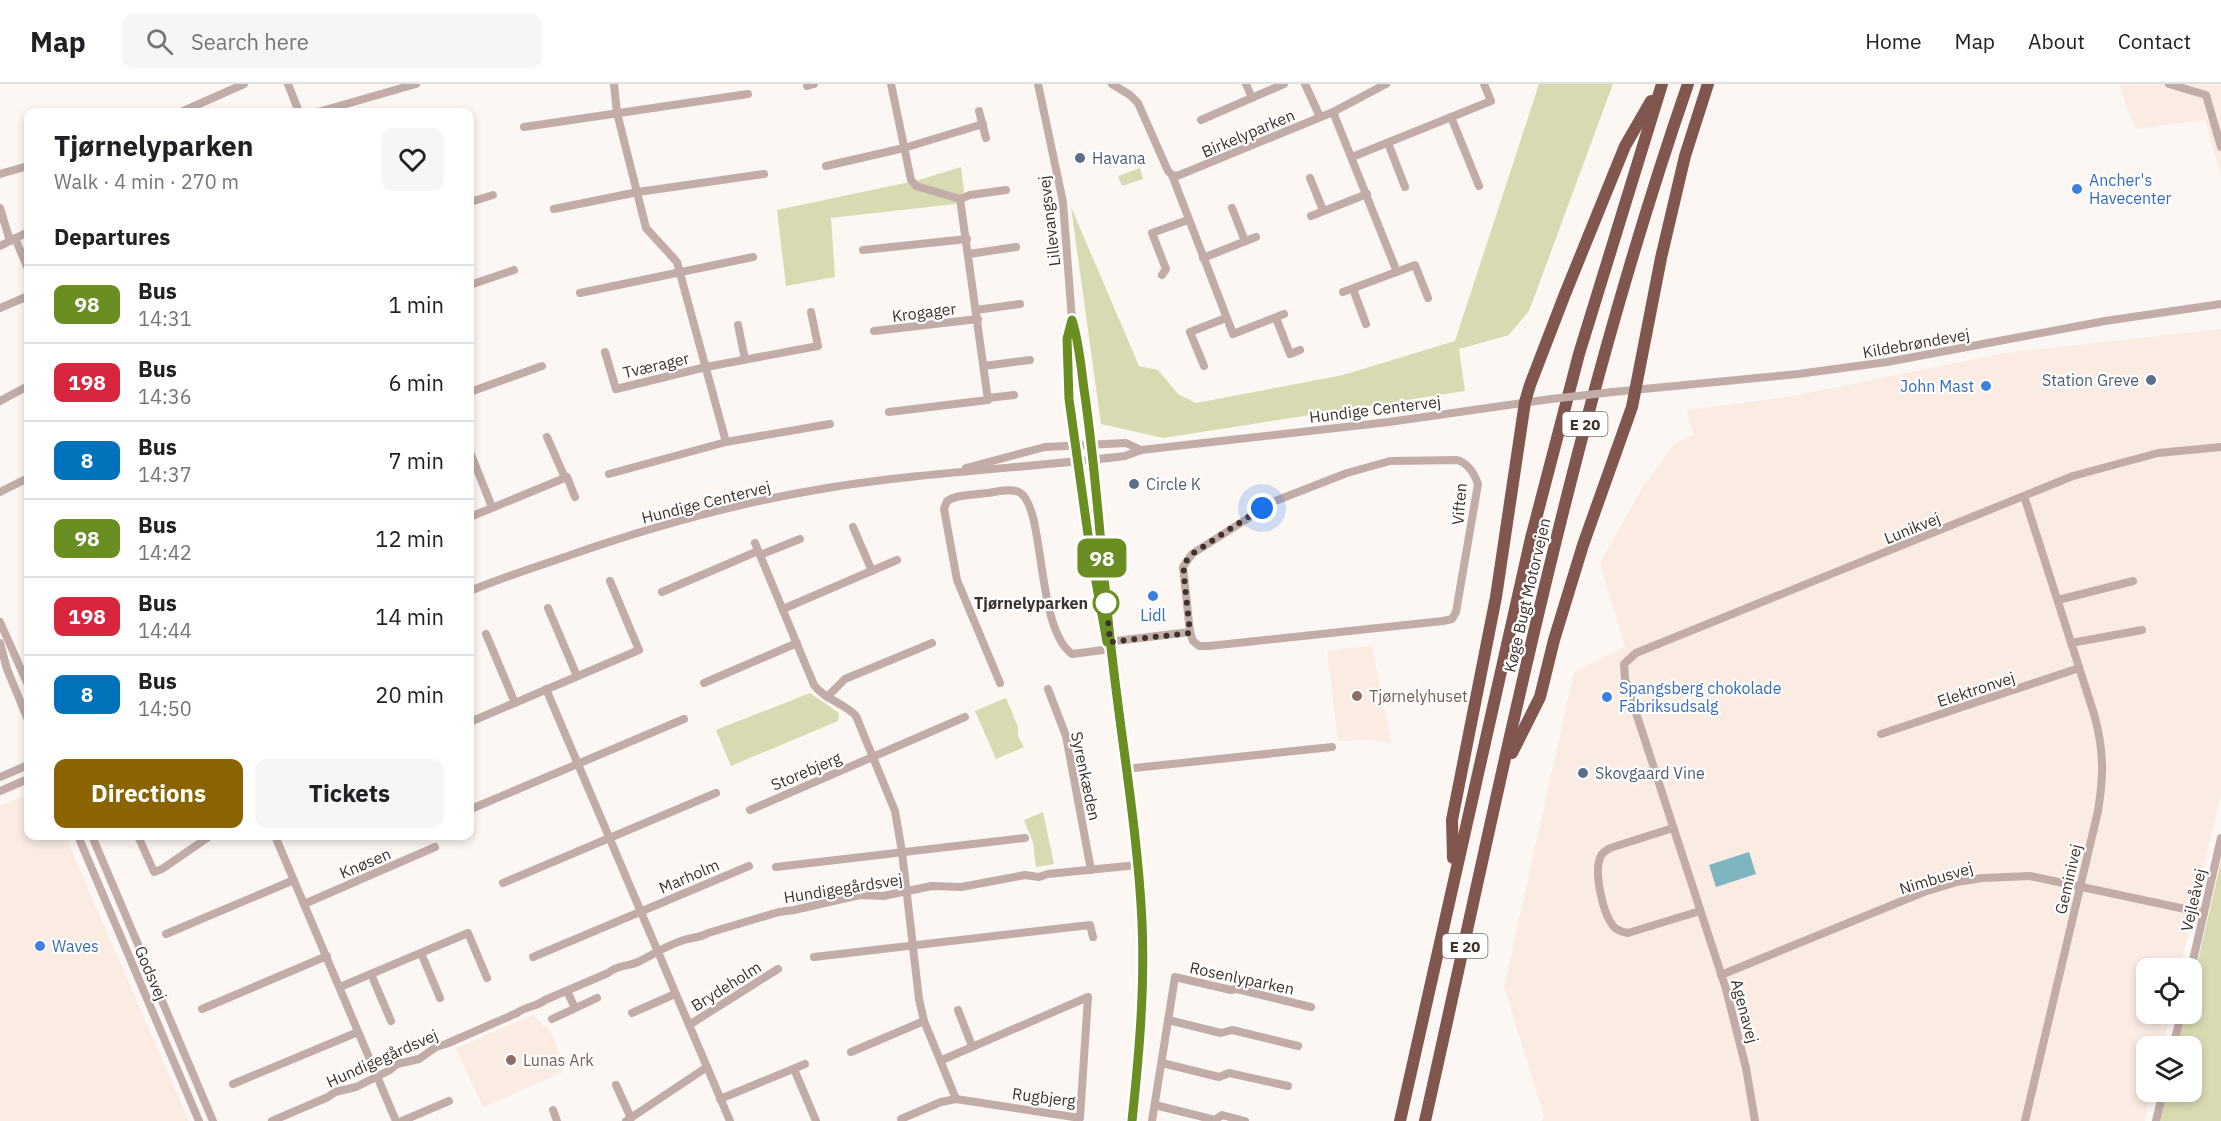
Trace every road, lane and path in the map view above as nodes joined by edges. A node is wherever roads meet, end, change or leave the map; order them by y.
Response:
1 (244, 84) edge
2 (288, 84) edge
3 (416, 84) edge
4 (614, 84) edge
5 (891, 84) edge
6 (1038, 84) edge
7 (1112, 84) edge
8 (1246, 84) edge
9 (1284, 84) edge
10 (1305, 84) edge
11 (1386, 84) edge
12 (1485, 84) edge
13 (1661, 84) edge
14 (1688, 84) edge
15 (1708, 84) edge
16 (2169, 84) edge
17 (748, 94) dead end
18 (1252, 98) junction
19 (190, 108) edge
20 (297, 108) edge
21 (332, 108) edge
22 (979, 111) dead end
23 (1333, 112) junction
24 (617, 113) junction
25 (1320, 117) junction
26 (1451, 117) junction
27 (1201, 120) dead end
28 (982, 124) junction
29 (524, 127) dead end
30 (986, 138) dead end
31 (1388, 143) junction
32 (2221, 147) edge
33 (904, 148) junction
34 (1352, 157) junction
35 (826, 166) dead end
36 (24, 167) edge
37 (0, 174) edge
38 (764, 174) dead end
39 (1172, 175) junction
40 (1310, 178) dead end
41 (1479, 186) dead end
42 (1405, 187) dead end
43 (1006, 190) dead end
44 (638, 192) junction
45 (1367, 194) junction
46 (493, 195) dead end
47 (960, 199) junction
48 (474, 201) edge
49 (0, 208) edge
50 (1233, 208) dead end
51 (554, 209) dead end
52 (1323, 210) junction
53 (1311, 216) dead end
54 (1188, 219) junction
55 (24, 234) edge
56 (1256, 237) dead end
57 (12, 239) junction
58 (967, 239) junction
59 (1245, 241) junction
60 (0, 246) edge
61 (1016, 247) dead end
62 (863, 250) dead end
63 (969, 254) junction
64 (753, 256) dead end
65 (1203, 258) junction
66 (24, 262) edge
67 (514, 270) dead end
68 (680, 271) junction
69 (1397, 272) junction
70 (1162, 275) dead end
71 (474, 284) edge
72 (1353, 289) junction
73 (1343, 292) dead end
74 (580, 293) dead end
75 (24, 298) edge
76 (1428, 298) dead end
77 (1020, 304) dead end
78 (2221, 304) edge
79 (0, 308) edge
80 (976, 310) junction
81 (811, 312) dead end
82 (1284, 314) dead end
83 (1226, 318) junction
84 (1276, 318) junction
85 (978, 319) junction
86 (1072, 320) junction
87 (1366, 324) dead end
88 (738, 325) dead end
89 (873, 331) dead end
90 (1300, 350) dead end
91 (605, 352) dead end
92 (745, 359) junction
93 (1030, 360) dead end
94 (542, 366) dead end
95 (984, 366) junction
96 (1204, 366) dead end
97 (706, 367) junction
98 (24, 388) edge
99 (1636, 389) junction
100 (474, 391) edge
101 (1613, 392) joint
102 (1014, 395) dead end
103 (988, 398) junction
104 (0, 401) edge
105 (1525, 402) junction
106 (889, 412) dead end
107 (830, 424) dead end
108 (548, 437) dead end
109 (726, 442) junction
110 (1076, 444) junction
111 (1092, 444) junction
112 (2221, 447) edge
113 (1141, 450) junction
114 (1093, 460) junction
115 (1078, 461) junction
116 (474, 462) edge
117 (956, 471) junction
118 (609, 474) dead end
119 (565, 478) junction
120 (24, 480) edge
121 (0, 492) edge
122 (2024, 496) junction
123 (575, 497) dead end
124 (492, 507) junction
125 (474, 515) edge
126 (853, 527) dead end
127 (800, 539) dead end
128 (758, 550) junction
129 (897, 560) dead end
130 (872, 571) junction
131 (610, 581) dead end
132 (2133, 581) dead end
133 (474, 590) edge
134 (662, 592) dead end
135 (2058, 600) junction
136 (548, 608) dead end
137 (783, 609) junction
138 (0, 622) edge
139 (2142, 630) dead end
140 (1190, 633) junction
141 (486, 634) dead end
142 (0, 643) edge
143 (797, 643) junction
144 (932, 643) dead end
145 (2071, 643) junction
146 (1109, 644) junction
147 (639, 650) junction
148 (648, 652) dead end
149 (1624, 664) joint
150 (2079, 668) junction
151 (24, 676) edge
152 (577, 676) junction
153 (704, 683) dead end
154 (1000, 683) dead end
155 (546, 689) junction
156 (1048, 689) dead end
157 (827, 697) junction
158 (515, 703) junction
159 (24, 710) edge
160 (965, 717) dead end
161 (684, 719) dead end
162 (474, 720) edge
163 (1881, 734) dead end
164 (1332, 747) dead end
165 (873, 757) junction
166 (578, 764) junction
167 (24, 767) edge
168 (1125, 770) junction
169 (1504, 771) junction
170 (0, 777) edge
171 (24, 781) edge
172 (0, 791) edge
173 (716, 793) dead end
174 (474, 808) edge
175 (750, 810) dead end
176 (1673, 828) junction
177 (978, 833) dead end
178 (609, 838) junction
179 (1025, 838) dead end
180 (2221, 838) edge
181 (80, 840) edge
182 (94, 840) edge
183 (139, 840) edge
184 (204, 840) edge
185 (277, 840) edge
186 (980, 843) junction
187 (435, 847) dead end
188 (903, 852) junction
189 (1137, 865) junction
190 (749, 866) dead end
191 (776, 867) dead end
192 (1092, 870) junction
193 (1454, 878) junction
194 (294, 880) junction
195 (503, 883) dead end
196 (2080, 887) junction
197 (907, 891) junction
198 (304, 904) junction
199 (1700, 911) junction
200 (640, 912) junction
201 (2204, 913) junction
202 (166, 934) dead end
203 (1093, 937) dead end
204 (914, 945) junction
205 (657, 951) junction
206 (421, 953) junction
207 (327, 956) junction
208 (533, 957) dead end
209 (814, 957) dead end
210 (2194, 958) edge
211 (778, 969) dead end
212 (371, 974) junction
213 (1721, 975) junction
214 (487, 978) dead end
215 (340, 987) junction
216 (567, 991) junction
217 (675, 994) junction
218 (440, 998) dead end
219 (597, 998) dead end
220 (1311, 1007) dead end
221 (575, 1008) junction
222 (202, 1009) dead end
223 (958, 1010) dead end
224 (632, 1013) dead end
225 (552, 1019) dead end
226 (1168, 1020) junction
227 (391, 1021) dead end
228 (924, 1021) junction
229 (689, 1024) junction
230 (358, 1032) junction
231 (972, 1046) junction
232 (1298, 1046) dead end
233 (851, 1052) dead end
234 (942, 1060) junction
235 (1162, 1063) junction
236 (805, 1064) dead end
237 (707, 1067) junction
238 (794, 1068) junction
239 (377, 1076) junction
240 (232, 1084) dead end
241 (616, 1085) dead end
242 (1288, 1086) dead end
243 (720, 1099) junction
244 (956, 1099) junction
245 (449, 1101) dead end
246 (2161, 1102) edge
247 (1155, 1105) junction
248 (553, 1110) dead end
249 (633, 1119) edge
250 (199, 1121) edge
251 (213, 1121) edge
252 (272, 1121) edge
253 (396, 1121) edge
254 (402, 1121) edge
255 (557, 1121) edge
256 (730, 1121) edge
257 (816, 1121) edge
258 (902, 1121) edge
259 (1132, 1121) edge
260 (1152, 1121) edge
261 (1245, 1121) edge
262 (1400, 1121) edge
263 (1425, 1121) edge
264 (1755, 1121) edge
265 (2025, 1121) edge
266 (2156, 1121) edge

1 - 19 street
2 - 20 street
3 - 21 street
4 - 24 street, Tværager
5 - 33 street
6 - 86 street, Lillevangsvej
7 - 39 street
8 - 18 street
9 - 18 street
10 - 25 street
11 - 23 street, Birkelyparken
12 - 26 street
13 - 105 highway
13 - 193 highway, Køge Bugt Motorvejen / E 20
14 - 169 highway, Køge Bugt Motorvejen / E 20
15 - 99 highway
16 - 32 street
17 - 24 street
18 - 27 street
22 - 28 street
23 - 25 street, Birkelyparken
23 - 34 street
24 - 29 street
24 - 44 street, Tværager
25 - 39 street, Birkelyparken
26 - 31 street
26 - 41 street
28 - 30 street
28 - 33 street
31 - 34 street
31 - 42 street
33 - 35 street
33 - 47 street
34 - 45 street
36 - 37 street
38 - 44 street
39 - 54 street
40 - 52 street
43 - 47 street
44 - 51 street
44 - 68 street, Tværager
45 - 52 street
45 - 69 street
46 - 48 street
47 - 58 street, Krogager
49 - 57 street
50 - 59 street
52 - 53 street
54 - 65 street
54 - 70 street
55 - 57 street
56 - 59 street
57 - 60 street
57 - 66 street
58 - 62 street
58 - 63 street, Krogager
59 - 65 street
61 - 63 street
63 - 80 street, Krogager
64 - 68 street
65 - 83 street
67 - 71 street
68 - 74 street
68 - 97 street, Tværager
69 - 72 street
69 - 76 street
72 - 73 street
72 - 87 street
75 - 79 street
77 - 80 street, Krogager
78 - 99 street, Kildebrøndevej
80 - 85 street, Krogager
81 - 92 street, Tværager
82 - 84 street
83 - 84 street
83 - 96 street
84 - 90 street
85 - 89 street, Krogager
85 - 95 street, Krogager
86 - 110 street, Lillevangsvej
86 - 111 street, Lillevangsvej
88 - 92 street
91 - 97 street, Tværager
92 - 97 street, Tværager
93 - 95 street
94 - 100 street
95 - 103 street, Krogager
97 - 109 street, Tværager
98 - 104 street
99 - 101 street, Kildebrøndevej
99 - 169 highway
101 - 105 street, Hundige Centervej, bridge
102 - 103 street
103 - 106 street
105 - 113 street, Hundige Centervej
105 - 193 highway
107 - 109 street
108 - 119 street
109 - 118 street
110 - 111 street, Hundige Centervej
110 - 115 street, Lillevangsvej
110 - 117 street, Hundige Centervej
111 - 113 street, Hundige Centervej
111 - 114 street, Lillevangsvej
112 - 122 street, Lunikvej
113 - 114 street, Hundige Centervej
114 - 115 street, Hundige Centervej
114 - 146 street, Lillevangsvej
115 - 117 street, Hundige Centervej
115 - 146 street, Lillevangsvej
116 - 124 street
117 - 133 street, Hundige Centervej
119 - 123 street
119 - 124 street
120 - 121 street
122 - 135 street, Geminivej
122 - 149 street, Lunikvej
124 - 125 street
126 - 130 street
127 - 128 street
128 - 134 street
128 - 137 street
129 - 130 street
130 - 137 street
131 - 147 street
132 - 135 street
135 - 145 street, Geminivej
136 - 152 street
137 - 143 street
138 - 151 street
139 - 145 street
140 - 140 street, Viften
140 - 146 street
141 - 158 street
142 - 159 street
143 - 153 street
143 - 157 street
144 - 157 street
145 - 150 street, Geminivej
146 - 154 street
146 - 168 street, Lillevangsvej
147 - 148 street
147 - 152 street
149 - 176 street, Agenavej
150 - 163 street, Elektronvej
150 - 196 street, Geminivej
152 - 155 street
155 - 158 street
155 - 166 street
156 - 192 street, Syrenkæden
157 - 165 street
158 - 162 street
160 - 165 street, Storebjerg
161 - 166 street
164 - 168 street
165 - 175 street, Storebjerg
165 - 188 street
166 - 174 street
166 - 178 street
167 - 170 street
168 - 189 street, Lillevangsvej
169 - 263 highway, Køge Bugt Motorvejen / E 20
171 - 172 street
173 - 178 street
176 - 199 street, Agenavej
176 - 199 street
177 - 186 street
178 - 195 street
178 - 200 street
179 - 186 street
180 - 201 street, Vejleåvej
181 - 250 street, Godsvej
182 - 251 street, Godsvej
183 - 184 street
185 - 194 street
186 - 188 street
187 - 198 street, Knøsen
188 - 191 street
188 - 197 street
189 - 192 street, Hundigegårdsvej
189 - 259 street, Lillevangsvej
190 - 200 street, Marholm
192 - 197 street, Hundigegårdsvej
193 - 262 highway, Køge Bugt Motorvejen / E 20
194 - 198 street
194 - 202 street
196 - 201 street, Nimbusvej
196 - 213 street, Nimbusvej
196 - 265 street, Geminivej
197 - 204 street
197 - 205 street, Hundigegårdsvej
198 - 207 street
199 - 213 street, Agenavej
200 - 205 street
200 - 208 street, Marholm
201 - 210 street, Vejleåvej
203 - 204 street
204 - 209 street
204 - 228 street
205 - 216 street, Hundigegårdsvej
205 - 217 street, Brydeholm
206 - 212 street
206 - 214 street
206 - 218 street
207 - 215 street
207 - 222 street
211 - 229 street, Brydeholm
212 - 215 street
212 - 227 street
213 - 264 street, Agenavej
215 - 230 street
216 - 221 street
216 - 239 street, Hundigegårdsvej
217 - 224 street, Brydeholm
217 - 229 street, Brydeholm
219 - 221 street
220 - 226 street, Rosenlyparken
221 - 225 street
223 - 231 street
226 - 232 street
226 - 235 street, Rosenlyparken
228 - 233 street
228 - 234 street
229 - 237 street, Brydeholm
230 - 239 street
230 - 240 street
231 - 234 street, Rugbjerg
231 - 244 street, Rugbjerg
234 - 244 street
235 - 242 street
235 - 247 street, Rosenlyparken
236 - 238 street
237 - 243 street, Brydeholm
237 - 249 street
238 - 243 street
238 - 257 street
239 - 252 street, Hundigegårdsvej
239 - 253 street
241 - 249 street
243 - 256 street, Brydeholm
244 - 258 street, Rugbjerg
245 - 254 street
246 - 266 street
247 - 260 street, Rosenlyparken
247 - 261 street
248 - 255 street

